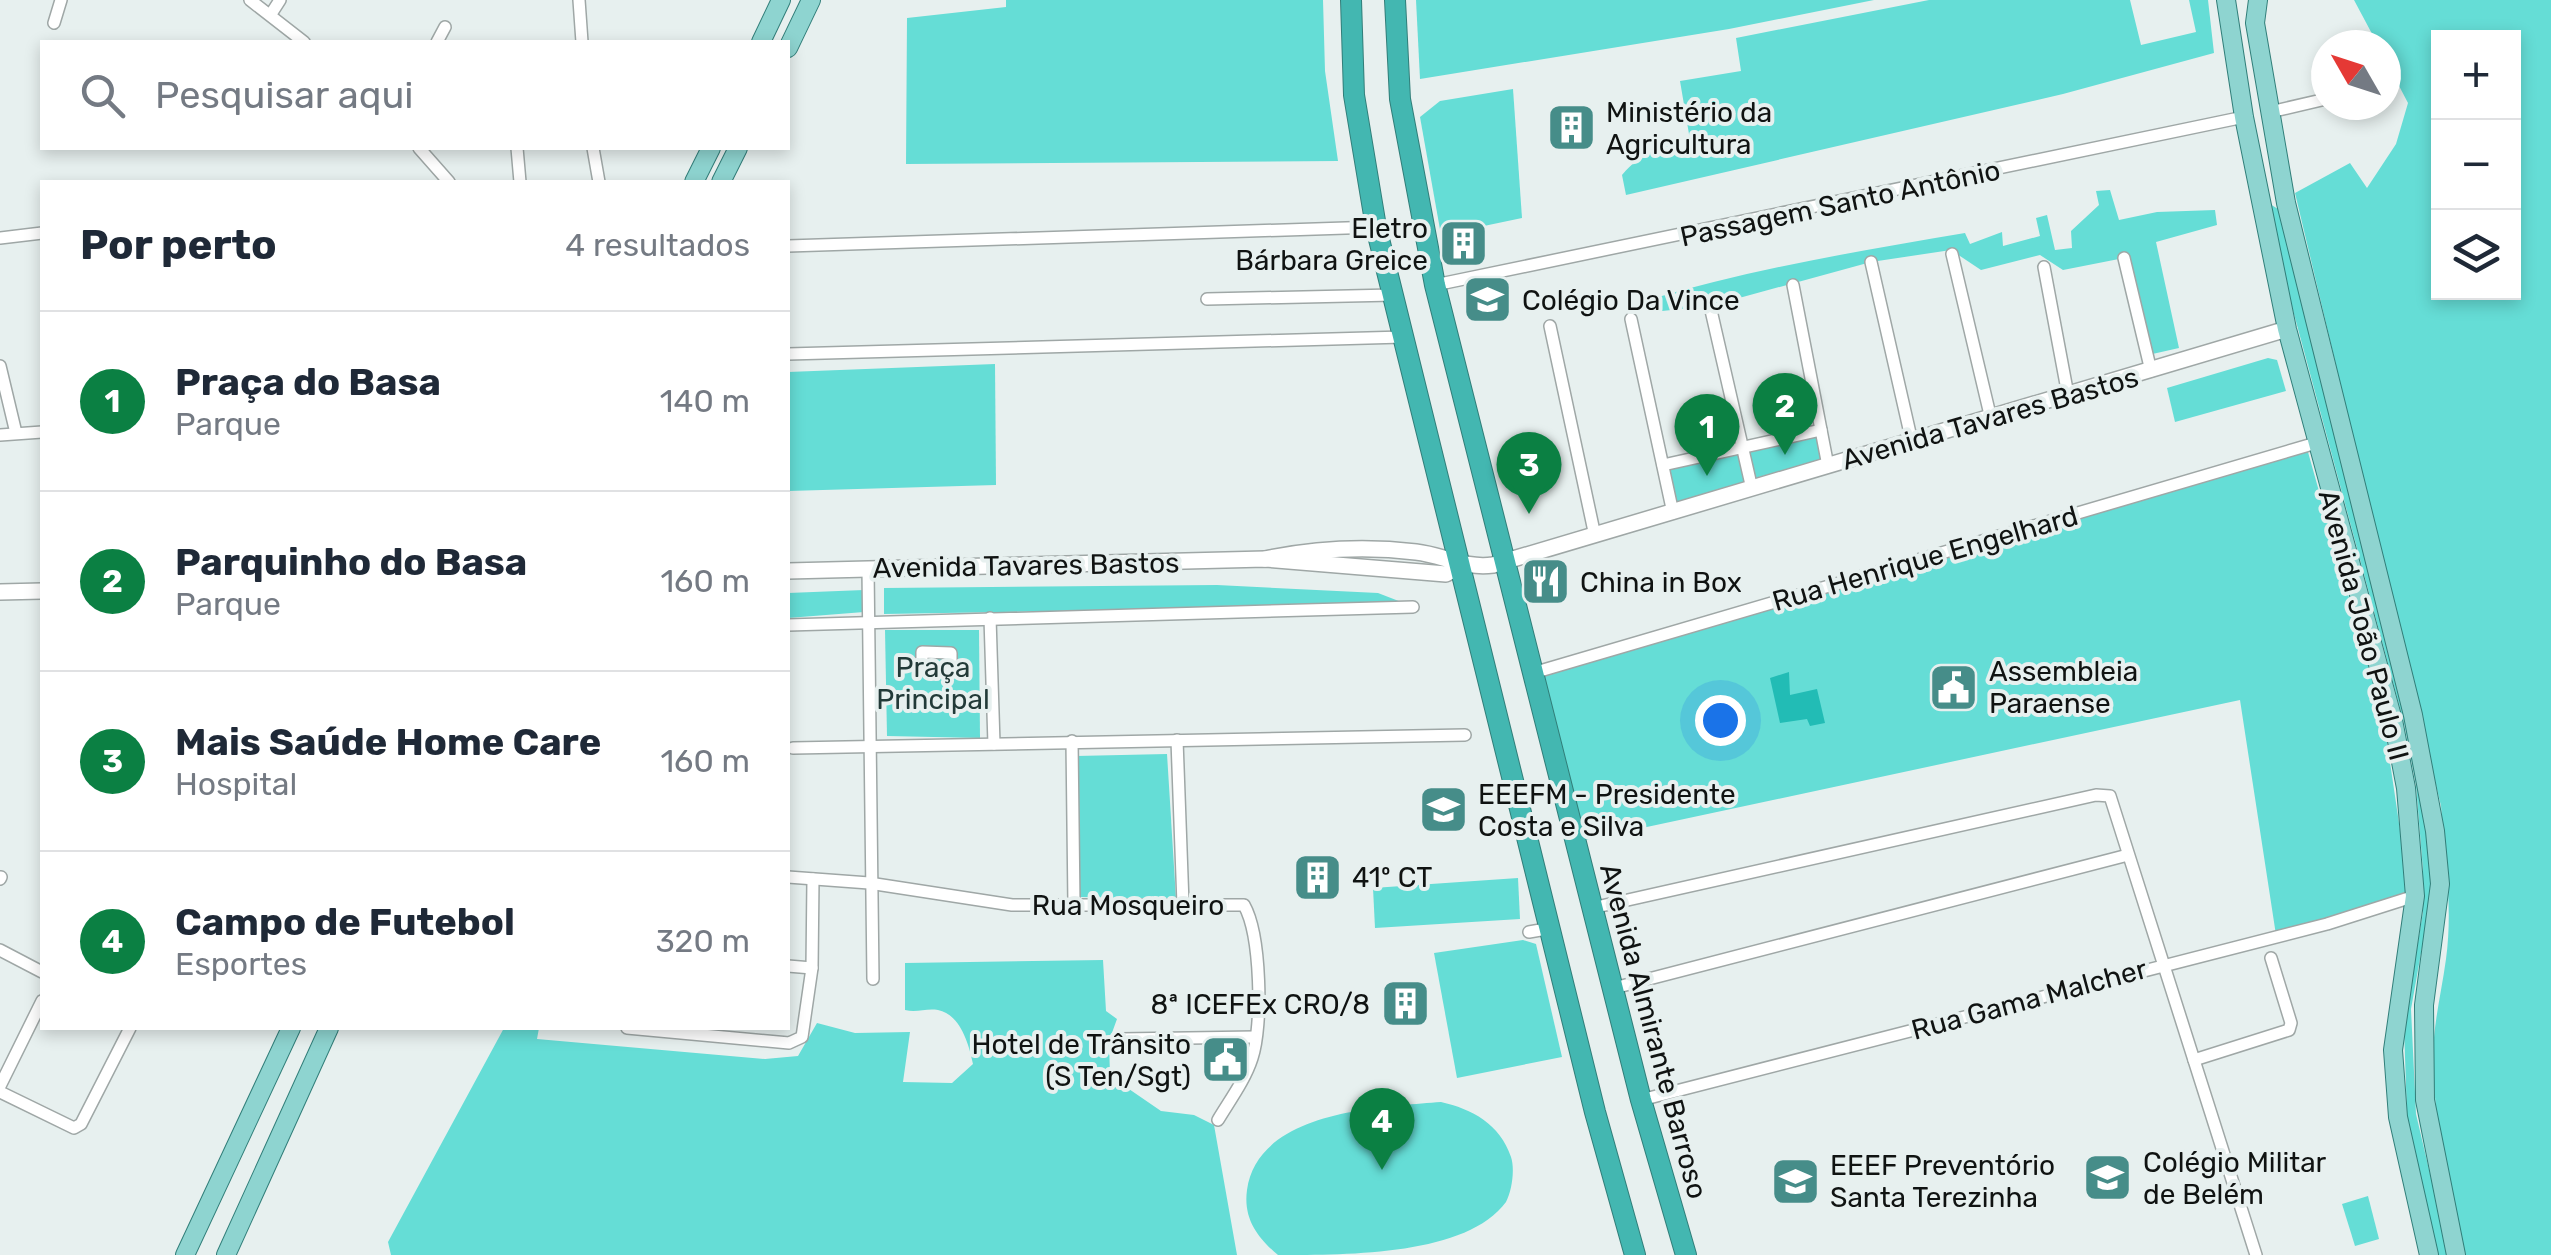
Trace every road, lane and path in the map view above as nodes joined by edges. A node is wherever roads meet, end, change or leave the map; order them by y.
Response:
1 (61, 0) edge
2 (250, 0) edge
3 (280, 0) edge
4 (579, 0) edge
5 (781, 0) edge
6 (812, 0) edge
7 (1351, 0) edge
8 (1394, 0) edge
9 (2226, 0) edge
10 (2258, 0) edge
11 (272, 14) junction
12 (54, 23) dead end
13 (446, 27) dead end
14 (302, 40) edge
15 (438, 40) edge
16 (582, 40) edge
17 (762, 40) edge
18 (790, 44) edge
19 (2232, 46) junction
20 (2265, 88) junction
21 (2311, 102) edge
22 (2270, 112) junction
23 (2244, 117) junction
24 (420, 150) edge
25 (516, 150) edge
26 (593, 150) edge
27 (710, 150) edge
28 (737, 150) edge
29 (2253, 161) junction
30 (447, 180) edge
31 (520, 180) edge
32 (599, 180) edge
33 (695, 180) edge
34 (722, 180) edge
35 (2286, 203) junction
36 (1376, 226) junction
37 (40, 233) edge
38 (0, 238) edge
39 (790, 246) edge
40 (1952, 254) dead end
41 (2124, 258) dead end
42 (1871, 262) dead end
43 (2044, 266) dead end
44 (1793, 284) dead end
45 (1436, 285) junction
46 (1393, 295) junction
47 (1207, 299) dead end
48 (1710, 306) dead end
49 (1630, 318) dead end
50 (1550, 326) dead end
51 (2287, 330) junction
52 (1404, 337) junction
53 (790, 354) edge
54 (0, 366) edge
55 (2152, 371) junction
56 (2068, 395) junction
57 (1991, 419) junction
58 (1821, 430) junction
59 (40, 432) edge
60 (16, 433) junction
61 (0, 436) edge
62 (1912, 442) junction
63 (2316, 443) junction
64 (1744, 449) junction
65 (1663, 465) junction
66 (1828, 466) junction
67 (1752, 489) junction
68 (1673, 512) junction
69 (1596, 536) junction
70 (1506, 561) junction
71 (1462, 565) junction
72 (868, 569) junction
73 (790, 571) edge
74 (0, 592) edge
75 (40, 592) edge
76 (1413, 607) dead end
77 (990, 618) junction
78 (869, 622) junction
79 (790, 625) edge
80 (1534, 673) junction
81 (1466, 735) dead end
82 (1177, 740) junction
83 (1072, 741) junction
84 (994, 744) junction
85 (872, 746) junction
86 (793, 748) dead end
87 (2128, 855) junction
88 (790, 878) edge
89 (813, 879) junction
90 (869, 883) junction
91 (2415, 896) junction
92 (1183, 904) junction
93 (1074, 905) junction
94 (1592, 908) junction
95 (1552, 928) junction
96 (1528, 932) dead end
97 (0, 950) edge
98 (2271, 958) dead end
99 (2162, 964) junction
100 (790, 966) edge
101 (812, 968) junction
102 (40, 971) edge
103 (873, 980) dead end
104 (1614, 988) junction
105 (40, 1005) edge
106 (129, 1030) edge
107 (290, 1030) edge
108 (328, 1030) edge
109 (651, 1030) edge
110 (1255, 1037) junction
111 (1120, 1039) dead end
112 (2194, 1060) junction
113 (4, 1069) edge
114 (0, 1089) edge
115 (1642, 1100) junction
116 (1218, 1120) dead end
117 (185, 1255) edge
118 (226, 1255) edge
119 (1635, 1255) edge
120 (1686, 1255) edge
121 (2256, 1255) edge
122 (2429, 1255) edge
123 (2456, 1255) edge

1 - 12 street
2 - 11 street
3 - 11 street
4 - 16 street
5 - 17 main road
6 - 18 main road
7 - 36 highway
8 - 45 highway, Avenida Almirante Barroso
9 - 19 main road, Avenida João Paulo II
10 - 20 main road, Avenida João Paulo II
11 - 14 street
13 - 15 street
19 - 20 main road
19 - 23 main road, Avenida João Paulo II
20 - 22 main road, Avenida João Paulo II
21 - 22 street
22 - 35 main road, Avenida João Paulo II
23 - 29 main road, Avenida João Paulo II
23 - 45 street, Passagem Santo Antônio
24 - 30 street
25 - 31 street
26 - 32 street
27 - 33 main road
28 - 34 main road
29 - 35 main road
29 - 51 main road, Avenida João Paulo II
35 - 123 main road, Avenida João Paulo II
36 - 39 street
36 - 46 highway
37 - 38 street
40 - 57 street
41 - 55 street
42 - 62 street
43 - 56 street
44 - 58 street
45 - 70 highway, Avenida Almirante Barroso
46 - 47 street
46 - 52 highway
48 - 64 street
49 - 65 street
50 - 69 street
51 - 55 main road, Avenida Tavares Bastos
51 - 63 main road, Avenida João Paulo II
52 - 53 street
52 - 71 highway
54 - 60 street
55 - 56 main road, Avenida Tavares Bastos
56 - 57 main road, Avenida Tavares Bastos
57 - 62 main road, Avenida Tavares Bastos
58 - 64 street
58 - 66 street
59 - 60 street
60 - 61 street
62 - 66 main road, Avenida Tavares Bastos
63 - 80 street, Rua Henrique Engelhard
63 - 91 main road, Avenida João Paulo II
64 - 65 street
64 - 67 street
65 - 68 street
66 - 67 main road, Avenida Tavares Bastos
67 - 68 main road, Avenida Tavares Bastos
68 - 69 main road, Avenida Tavares Bastos
69 - 70 main road, Avenida Tavares Bastos
70 - 71 main road, Avenida Tavares Bastos
70 - 80 highway, Avenida Almirante Barroso
71 - 72 main road, Avenida Tavares Bastos
71 - 95 highway
72 - 73 main road, Avenida Tavares Bastos
72 - 78 street
74 - 75 main road
76 - 77 street
77 - 78 street
77 - 84 street
78 - 79 street
78 - 85 street
80 - 94 highway, Avenida Almirante Barroso
81 - 82 street
82 - 83 street
82 - 92 street
83 - 84 street
83 - 93 street
84 - 85 street
85 - 86 street
85 - 90 street
87 - 94 street
87 - 99 street
87 - 104 street
88 - 89 street, Rua Mosqueiro
89 - 90 street, Rua Mosqueiro
89 - 101 street
90 - 93 street, Rua Mosqueiro
90 - 103 street
91 - 99 street, Rua Gama Malcher
91 - 122 main road, Avenida João Paulo II
92 - 93 street, Rua Mosqueiro
92 - 110 street, Rua Mosqueiro
94 - 104 highway, Avenida Almirante Barroso
95 - 96 street
95 - 119 highway
97 - 102 street
98 - 112 street
99 - 112 street
99 - 115 street, Rua Gama Malcher
100 - 101 street
101 - 109 street
104 - 115 highway, Avenida Almirante Barroso
105 - 113 street
106 - 114 street
107 - 117 main road
108 - 118 main road
110 - 111 street
110 - 116 street, Rua Mosqueiro
112 - 121 street
113 - 114 street
115 - 120 highway, Avenida Almirante Barroso

